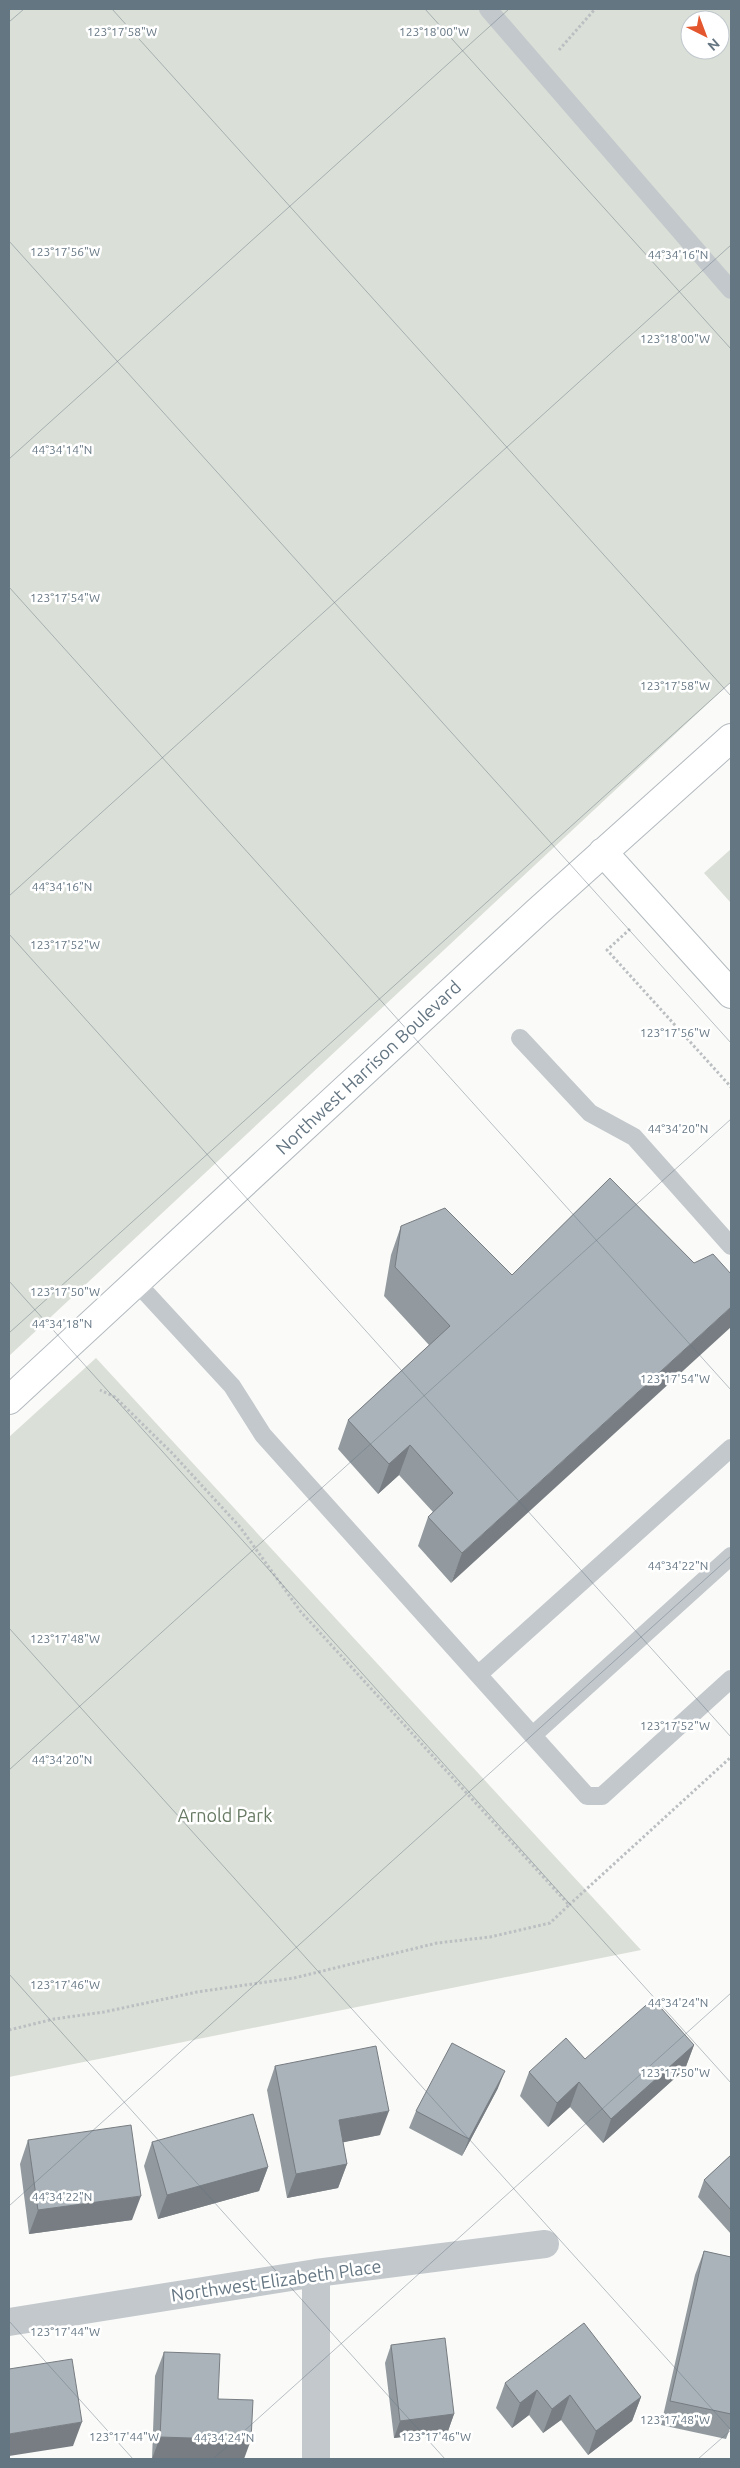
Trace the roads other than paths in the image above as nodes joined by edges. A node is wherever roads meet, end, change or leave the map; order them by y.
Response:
1 (488, 9) edge
2 (731, 290) edge
3 (731, 738) edge
4 (603, 852) junction
5 (731, 994) edge
6 (520, 1038) dead end
7 (731, 1246) edge
8 (136, 1282) junction
9 (9, 1400) edge
10 (731, 1448) edge
11 (731, 1556) edge
12 (479, 1674) junction
13 (731, 1679) edge
14 (533, 1735) junction
15 (545, 2244) dead end
16 (316, 2273) junction
17 (9, 2322) edge
18 (316, 2459) edge

1 - 2 lane
3 - 4 main road, Northwest Harrison Boulevard
4 - 5 main road
4 - 8 main road, Northwest Harrison Boulevard
6 - 7 lane
8 - 9 main road, Northwest Harrison Boulevard
8 - 12 lane
10 - 12 lane
11 - 14 lane
12 - 14 lane
13 - 14 lane
15 - 16 street, Northwest Elizabeth Place
16 - 17 street, Northwest Elizabeth Place
16 - 18 street

